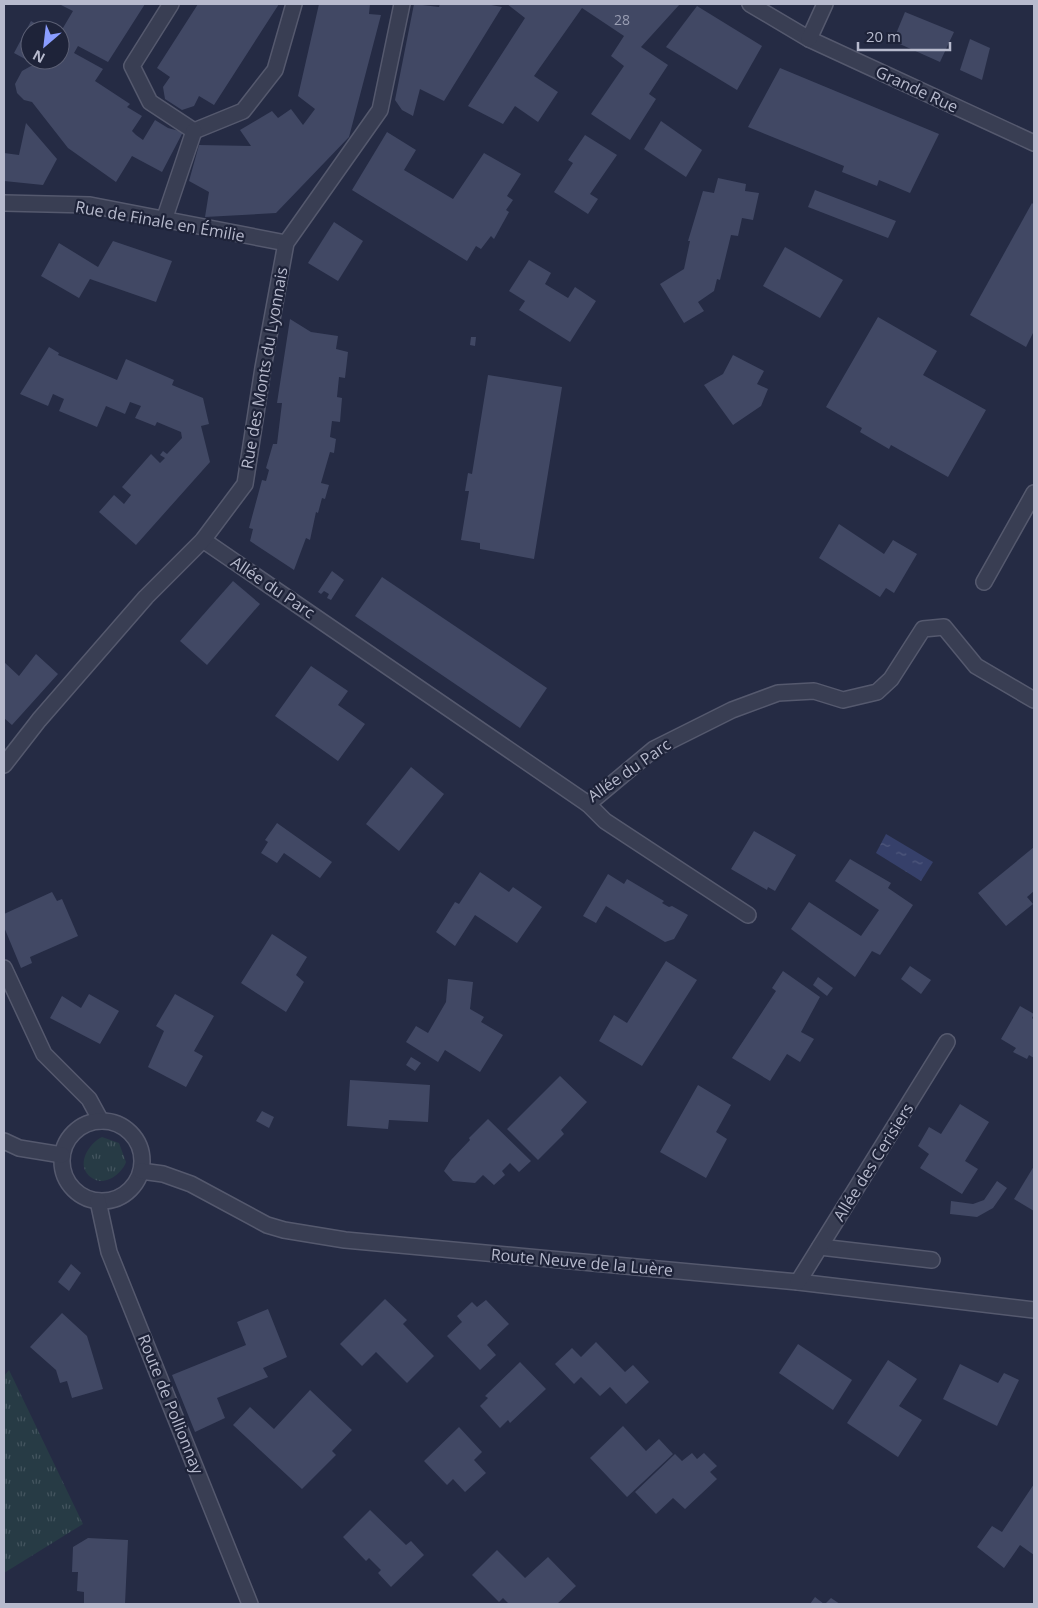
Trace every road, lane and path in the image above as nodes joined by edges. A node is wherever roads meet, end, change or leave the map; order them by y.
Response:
1 (171, 4) edge
2 (294, 4) edge
3 (402, 4) edge
4 (750, 4) edge
5 (825, 4) edge
6 (809, 39) junction
7 (194, 131) junction
8 (1034, 143) edge
9 (4, 203) edge
10 (164, 220) junction
11 (286, 243) junction
12 (1034, 492) edge
13 (203, 540) junction
14 (984, 582) dead end
15 (1034, 700) edge
16 (4, 765) edge
17 (588, 804) junction
18 (748, 914) dead end
19 (4, 968) edge
20 (947, 1042) dead end
21 (100, 1121) junction
22 (4, 1141) edge
23 (62, 1155) junction
24 (142, 1171) junction
25 (98, 1201) junction
26 (820, 1247) junction
27 (932, 1260) dead end
28 (798, 1282) junction
29 (1034, 1310) edge
30 (250, 1604) edge

1 - 7 street
2 - 7 street
3 - 11 street, Rue des Monts du Lyonnais
4 - 6 street, Grande Rue
5 - 6 street
6 - 8 street, Grande Rue
7 - 10 street
9 - 10 street, Rue de Finale en Émilie
10 - 11 street, Rue de Finale en Émilie
11 - 13 street, Rue des Monts du Lyonnais
12 - 14 street
13 - 16 street, Rue des Monts du Lyonnais
13 - 17 street, Allée du Parc
15 - 17 street, Allée du Parc
17 - 18 street
19 - 21 street
20 - 26 street, Allée des Cerisiers
21 - 23 street
21 - 24 street
22 - 23 street
23 - 25 street
24 - 25 street
24 - 28 street, Route Neuve de la Luère
25 - 30 street, Route de Pollionnay
26 - 27 street
26 - 28 street, Allée des Cerisiers
28 - 29 street, Route Neuve de la Luère

